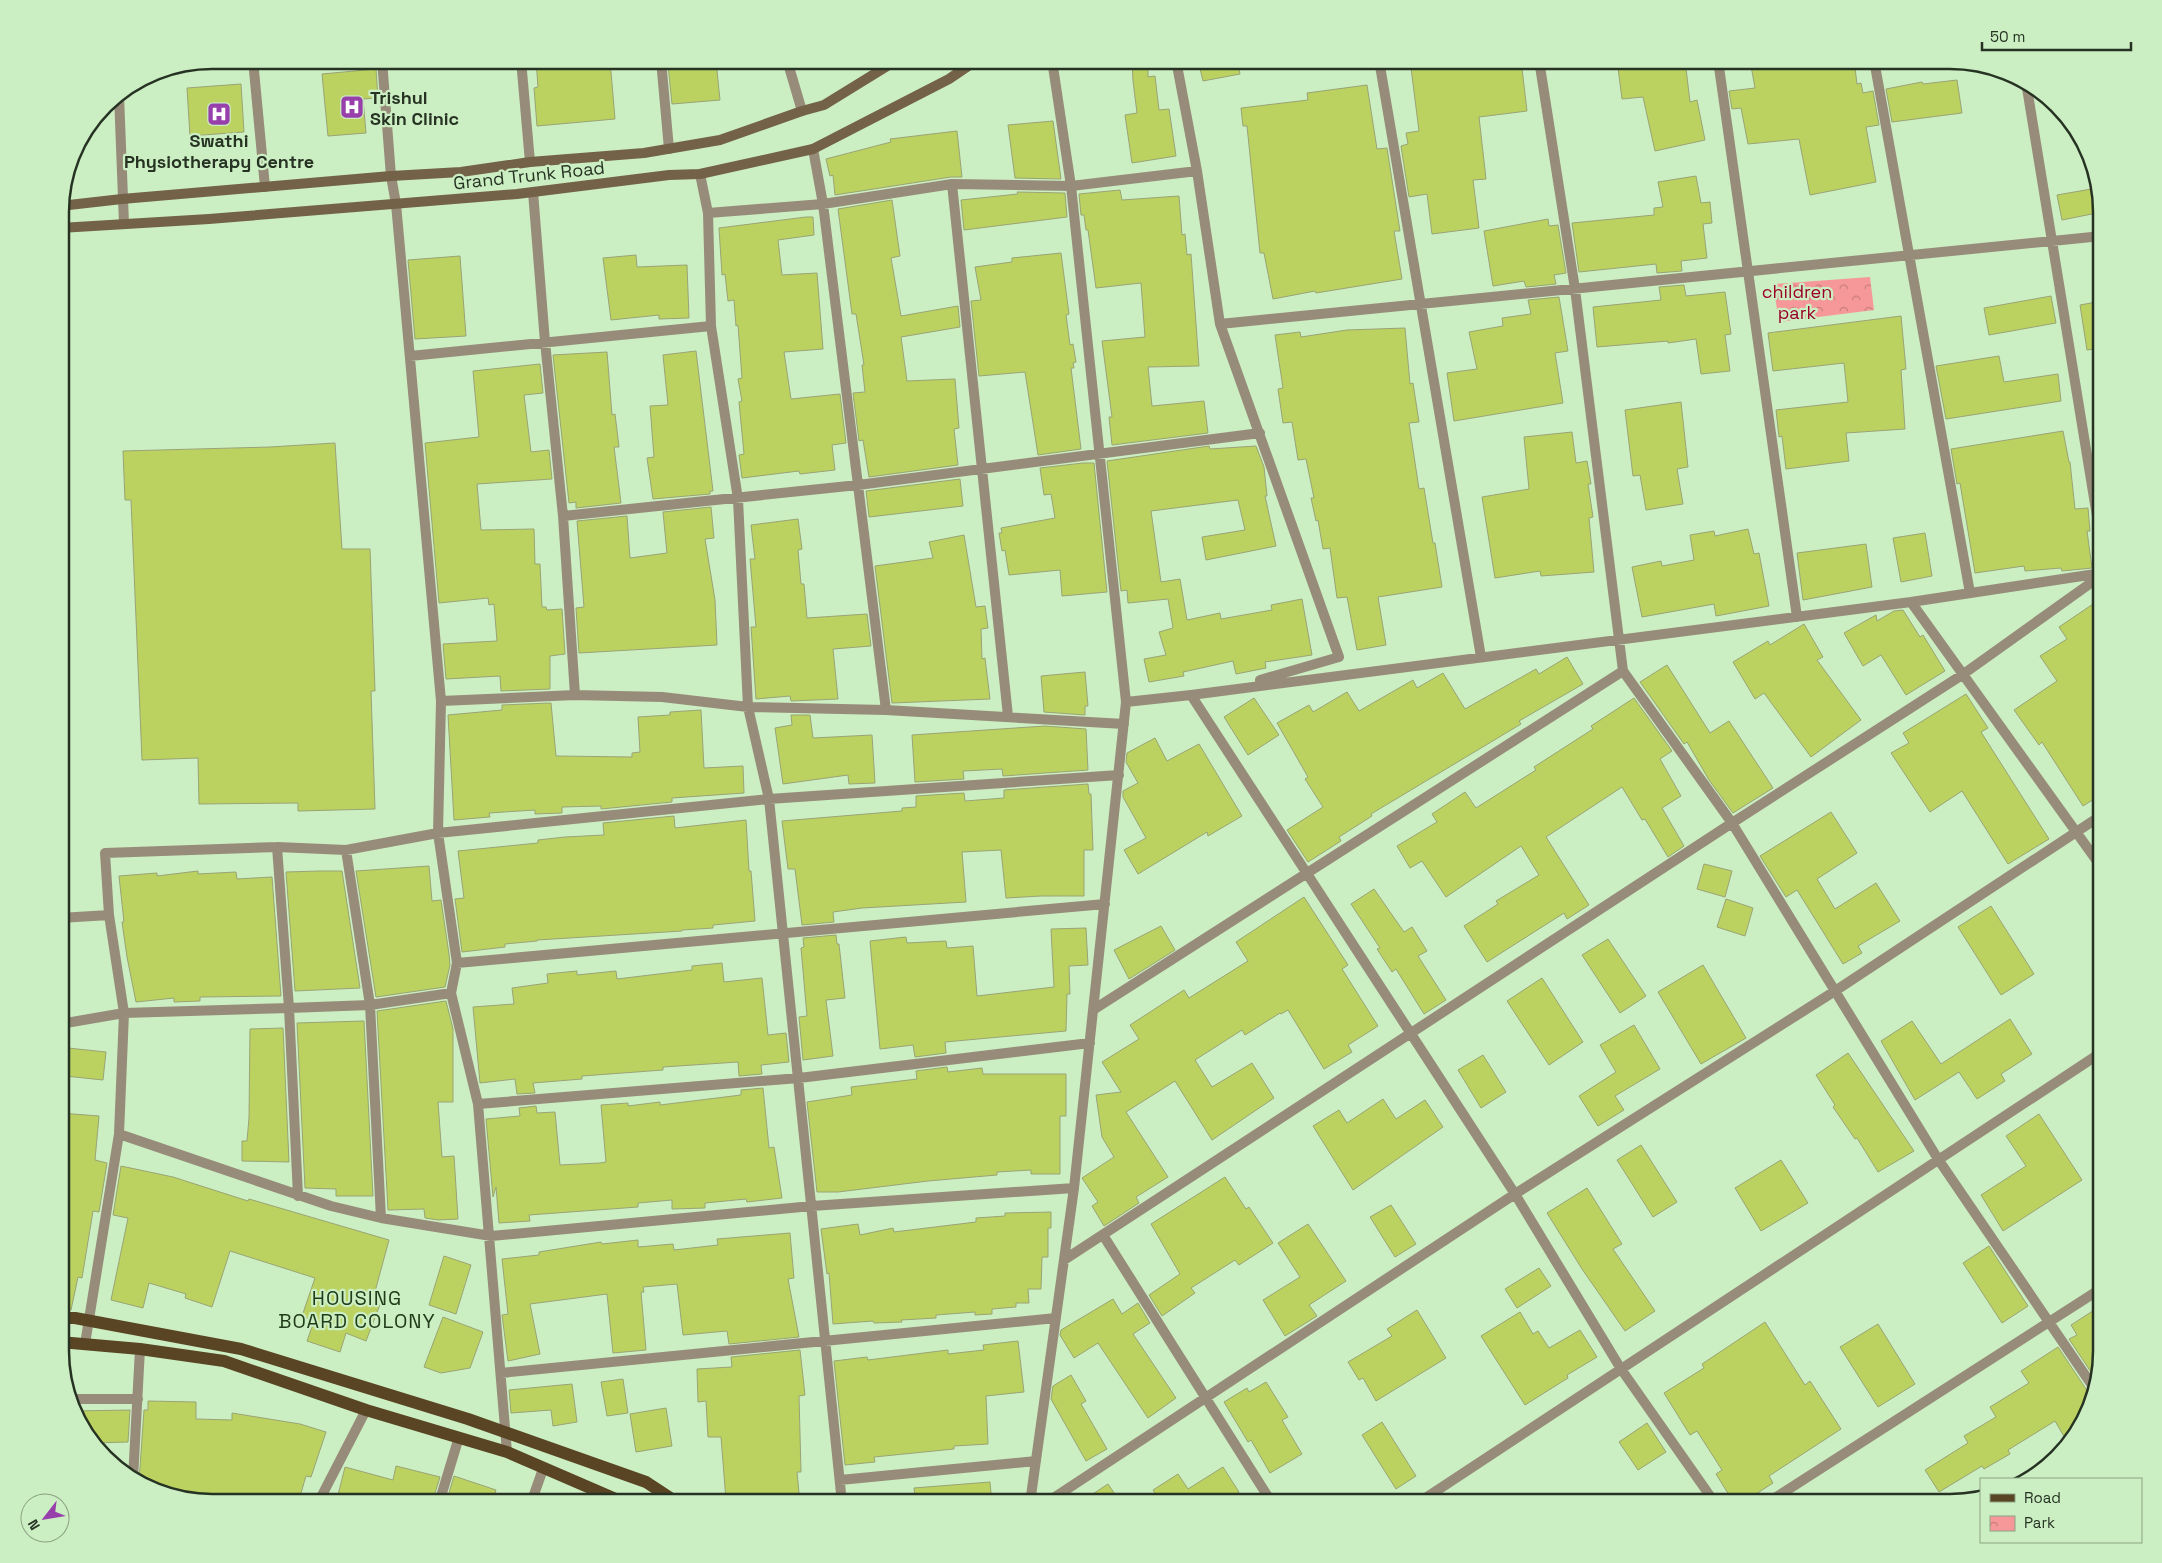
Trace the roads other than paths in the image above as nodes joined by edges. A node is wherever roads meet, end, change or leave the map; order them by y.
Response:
1 (255, 69) edge
2 (383, 69) edge
3 (521, 69) edge
4 (661, 69) edge
5 (790, 69) edge
6 (882, 69) edge
7 (964, 69) edge
8 (1053, 69) edge
9 (1178, 69) edge
10 (1381, 69) edge
11 (1540, 69) edge
12 (1719, 69) edge
13 (1876, 69) edge
14 (2028, 91) edge
15 (119, 102) edge
16 (802, 110) junction
17 (669, 149) junction
18 (813, 149) junction
19 (530, 162) junction
20 (1197, 171) junction
21 (700, 174) junction
22 (391, 176) junction
23 (952, 184) junction
24 (1071, 186) junction
25 (265, 187) junction
26 (533, 192) junction
27 (122, 199) junction
28 (396, 204) junction
29 (823, 204) junction
30 (69, 205) edge
31 (708, 213) junction
32 (124, 224) junction
33 (69, 227) edge
34 (2093, 237) edge
35 (2052, 241) junction
36 (1909, 255) junction
37 (1748, 271) junction
38 (1575, 289) junction
39 (1422, 304) junction
40 (1220, 324) junction
41 (710, 326) junction
42 (545, 342) junction
43 (410, 356) junction
44 (1260, 433) junction
45 (1100, 455) junction
46 (982, 469) junction
47 (858, 485) junction
48 (2093, 492) edge
49 (738, 499) junction
50 (563, 516) junction
51 (2093, 575) edge
52 (2093, 580) edge
53 (1970, 593) junction
54 (1911, 602) junction
55 (1797, 616) junction
56 (1620, 640) junction
57 (1481, 657) junction
58 (1623, 671) junction
59 (1962, 675) junction
60 (1230, 689) junction
61 (575, 695) junction
62 (1191, 695) junction
63 (441, 701) junction
64 (1126, 702) junction
65 (748, 708) junction
66 (886, 710) junction
67 (1008, 716) junction
68 (1124, 724) junction
69 (1119, 775) junction
70 (769, 799) junction
71 (2093, 821) edge
72 (1732, 823) junction
73 (2076, 832) junction
74 (438, 833) junction
75 (277, 847) junction
76 (346, 850) junction
77 (2093, 856) edge
78 (1307, 873) junction
79 (1105, 904) junction
80 (109, 915) junction
81 (69, 917) edge
82 (784, 935) junction
83 (457, 963) junction
84 (1835, 990) junction
85 (451, 993) junction
86 (370, 1005) junction
87 (288, 1008) junction
88 (1093, 1010) junction
89 (124, 1013) junction
90 (69, 1022) edge
91 (1411, 1033) junction
92 (1090, 1043) junction
93 (2093, 1058) edge
94 (799, 1078) junction
95 (478, 1104) junction
96 (119, 1134) junction
97 (1938, 1159) junction
98 (1074, 1188) junction
99 (1515, 1194) junction
100 (298, 1196) junction
101 (812, 1206) junction
102 (381, 1218) junction
103 (1103, 1235) junction
104 (491, 1236) junction
105 (1064, 1260) junction
106 (2093, 1294) edge
107 (1056, 1318) junction
108 (69, 1319) edge
109 (88, 1320) junction
110 (2049, 1322) junction
111 (826, 1342) junction
112 (69, 1343) edge
113 (84, 1344) junction
114 (140, 1349) junction
115 (1621, 1369) junction
116 (501, 1372) junction
117 (2090, 1383) edge
118 (1206, 1398) junction
119 (78, 1399) edge
120 (138, 1399) junction
121 (366, 1410) junction
122 (506, 1433) junction
123 (459, 1437) junction
124 (508, 1452) junction
125 (1036, 1461) junction
126 (543, 1469) junction
127 (134, 1471) edge
128 (840, 1480) junction
129 (323, 1494) edge
130 (442, 1494) edge
131 (534, 1494) edge
132 (601, 1494) edge
133 (664, 1494) edge
134 (841, 1494) edge
135 (1031, 1494) edge
136 (1060, 1494) edge
137 (1266, 1494) edge
138 (1432, 1494) edge
139 (1709, 1494) edge
140 (1781, 1494) edge

1 - 25 street
2 - 22 street
3 - 19 street
4 - 17 street
5 - 16 street
6 - 16 main road
7 - 18 main road, Grand Trunk Road
8 - 24 street
9 - 20 street
10 - 39 street
11 - 38 street
12 - 37 street
13 - 36 street
14 - 35 street
15 - 27 street
16 - 17 main road
17 - 19 main road
18 - 21 main road, Grand Trunk Road
18 - 29 street
19 - 22 main road
20 - 24 street
20 - 40 street
21 - 26 main road, Grand Trunk Road
21 - 31 street
22 - 25 main road
22 - 28 street
23 - 24 street
23 - 29 street
23 - 46 street
24 - 45 street
25 - 27 main road
26 - 28 main road, Grand Trunk Road
26 - 42 street
27 - 30 main road
27 - 32 street
28 - 32 main road, Grand Trunk Road
28 - 43 street
29 - 31 street
29 - 47 street
31 - 41 street
32 - 33 main road, Grand Trunk Road
34 - 35 street
35 - 36 street
35 - 48 street
36 - 37 street
36 - 53 street
37 - 38 street
37 - 55 street
38 - 39 street
38 - 56 street
39 - 40 street
39 - 57 street
40 - 44 street
41 - 42 street
41 - 49 street
42 - 43 street
42 - 50 street
43 - 63 street
44 - 45 street
44 - 60 street
45 - 46 street
45 - 64 street
46 - 47 street
46 - 67 street
47 - 49 street
47 - 66 street
49 - 50 street
49 - 65 street
50 - 61 street
51 - 53 street
52 - 59 street
53 - 54 street
54 - 55 street
54 - 59 street
55 - 56 street
56 - 57 street
56 - 58 street
57 - 60 street
58 - 72 street
58 - 78 street
59 - 72 street
59 - 73 street
60 - 62 street
61 - 63 street
61 - 65 street
62 - 64 street
62 - 78 street
63 - 74 street
64 - 68 street
65 - 66 street
65 - 70 street
66 - 67 street
67 - 68 street
68 - 69 street
69 - 70 street
69 - 79 street
70 - 74 street
70 - 82 street
71 - 73 street
72 - 84 street
72 - 91 street
73 - 77 street
73 - 84 street
74 - 76 street
74 - 83 street
75 - 76 street
75 - 80 street
75 - 87 street
76 - 86 street
78 - 88 street
78 - 91 street
79 - 82 street
79 - 88 street
80 - 81 street
80 - 89 street
82 - 83 street
82 - 94 street
83 - 85 street
84 - 97 street
84 - 99 street
85 - 86 street
85 - 95 street
86 - 87 street
86 - 102 street
87 - 89 street
87 - 100 street
88 - 92 street
89 - 90 street
89 - 96 street
91 - 99 street
91 - 103 street
92 - 94 street
92 - 98 street
93 - 97 street
94 - 95 street
94 - 101 street
95 - 104 street
96 - 100 street
96 - 109 street
97 - 110 street
97 - 115 street
98 - 101 street
98 - 105 street
99 - 115 street
99 - 118 street
100 - 102 street
101 - 104 street
101 - 111 street
102 - 104 street
103 - 105 street
103 - 118 street
104 - 116 street
105 - 107 street
106 - 110 street
107 - 111 street
107 - 125 street
108 - 109 main road
109 - 113 street
109 - 122 main road
110 - 117 street
110 - 140 street
111 - 116 street
111 - 128 street
112 - 113 main road
113 - 114 main road
114 - 120 street
114 - 121 main road
115 - 138 street
115 - 139 street
116 - 122 street
118 - 136 street
118 - 137 street
119 - 120 street
120 - 127 street
121 - 123 main road
121 - 129 street
122 - 124 street
122 - 133 main road
123 - 124 main road
123 - 130 street
124 - 126 main road
125 - 128 street
125 - 135 street
126 - 131 street
126 - 132 main road
128 - 134 street

